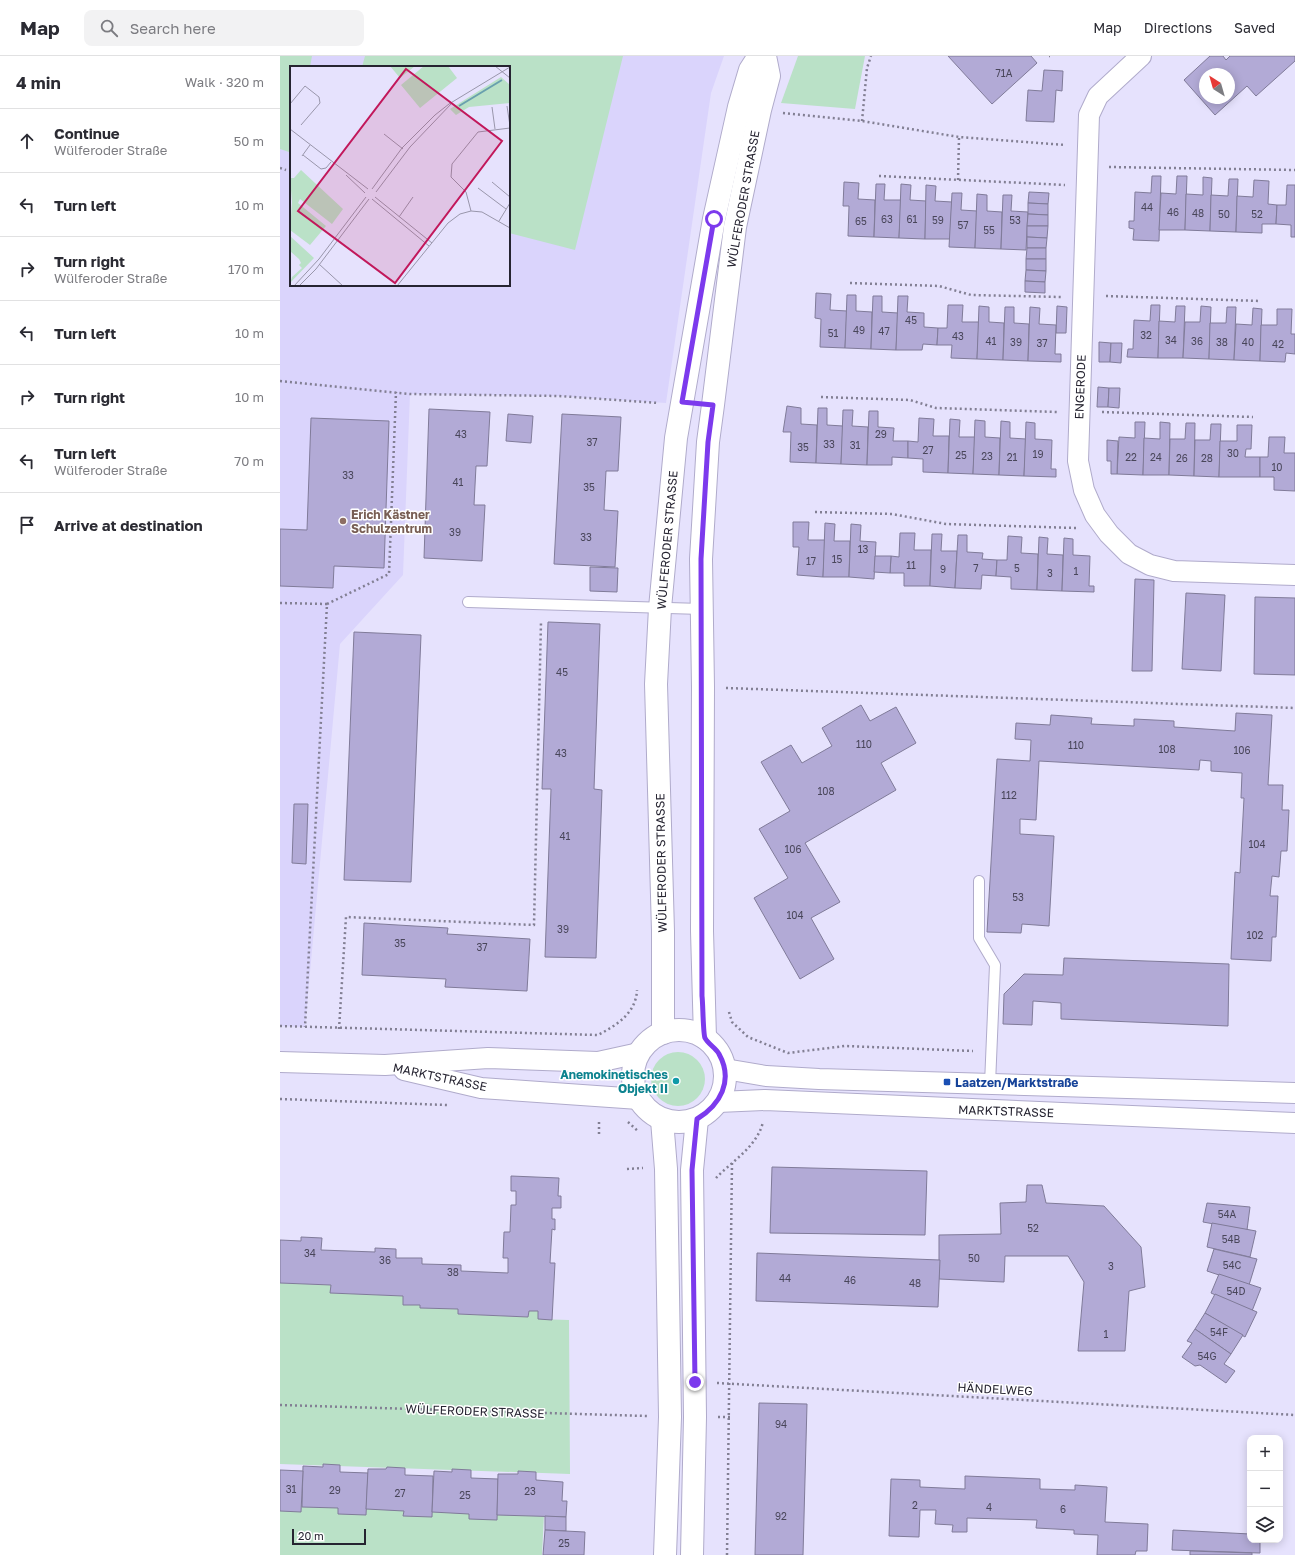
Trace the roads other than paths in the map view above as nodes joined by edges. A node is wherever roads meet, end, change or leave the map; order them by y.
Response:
1 (759, 56) edge
2 (765, 56) edge
3 (1141, 56) edge
4 (682, 402) junction
5 (713, 405) junction
6 (1295, 575) edge
7 (468, 602) dead end
8 (660, 608) junction
9 (702, 609) junction
10 (979, 881) dead end
11 (662, 1033) junction
12 (705, 1038) junction
13 (639, 1053) junction
14 (280, 1062) edge
15 (385, 1065) junction
16 (724, 1069) junction
17 (990, 1084) junction
18 (1295, 1092) edge
19 (638, 1099) junction
20 (718, 1102) junction
21 (697, 1119) junction
22 (662, 1120) junction
23 (1295, 1123) edge
24 (665, 1555) edge
25 (692, 1555) edge

1 - 4 street, WÜLFERODER STRASSE
2 - 5 street, WÜLFERODER STRASSE
3 - 6 street, ENGERODE
4 - 5 street
4 - 8 street, WÜLFERODER STRASSE
5 - 9 street, WÜLFERODER STRASSE
7 - 8 lane
8 - 9 lane
8 - 11 street, WÜLFERODER STRASSE
9 - 12 street, WÜLFERODER STRASSE
10 - 17 lane
11 - 12 street
11 - 13 street
12 - 16 street
13 - 15 street, MARKTSTRASSE
13 - 19 street
14 - 15 street, MARKTSTRASSE
15 - 19 street, MARKTSTRASSE
16 - 17 street
16 - 20 street
17 - 18 street
19 - 22 street
20 - 21 street
20 - 23 street, MARKTSTRASSE
21 - 22 street
21 - 25 street
22 - 24 street

